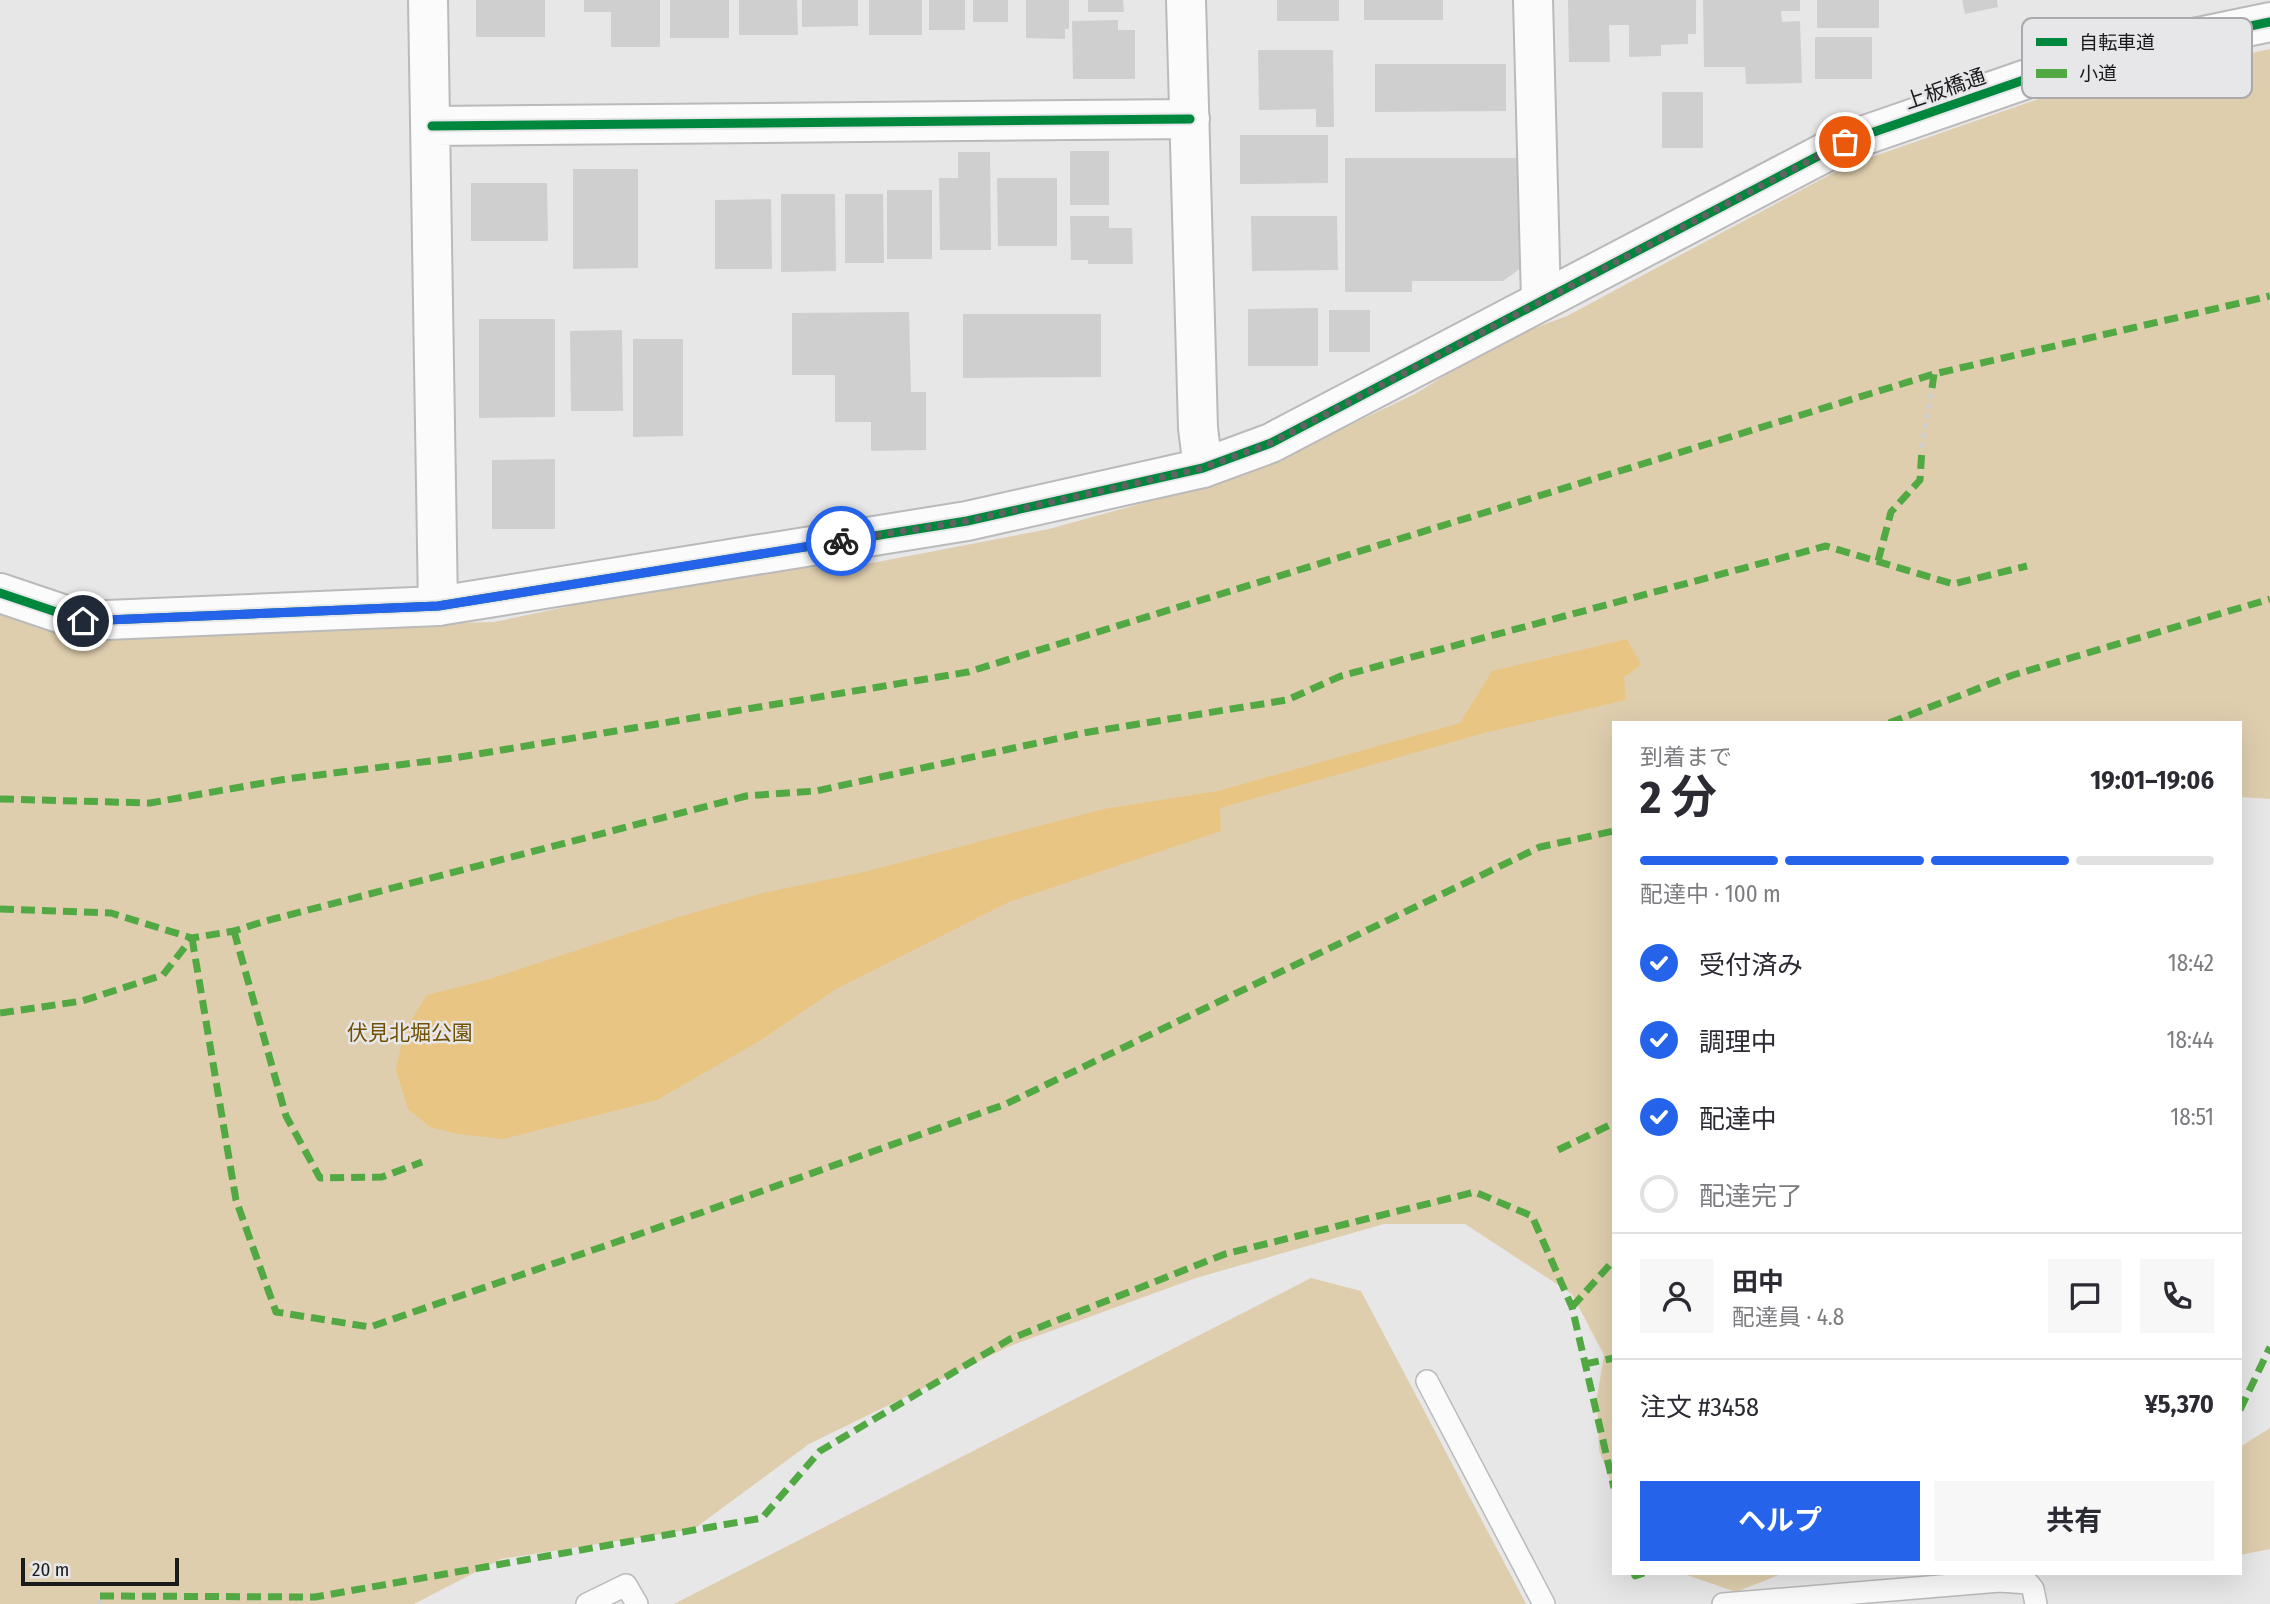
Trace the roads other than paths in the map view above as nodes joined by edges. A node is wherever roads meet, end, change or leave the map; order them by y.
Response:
1 (428, 0) edge
2 (1186, 0) edge
3 (1533, 0) edge
4 (2270, 22) edge
5 (2252, 26) edge
6 (2022, 81) edge
7 (1190, 119) junction
8 (432, 126) junction
9 (1541, 300) junction
10 (1203, 468) junction
11 (0, 593) edge
12 (438, 606) junction
13 (1427, 1381) dead end
14 (587, 1604) edge
15 (637, 1604) edge
16 (1544, 1604) edge
17 (1723, 1604) edge
18 (2036, 1604) edge

1 - 8 street
2 - 7 street
3 - 9 street
4 - 5 street, 上板橋通
6 - 9 street, 上板橋通
7 - 8 street
7 - 10 street
8 - 12 street
9 - 10 street, 上板橋通
10 - 12 street, 上板橋通
11 - 12 street, 上板橋通
13 - 16 lane
14 - 15 lane
17 - 18 lane

